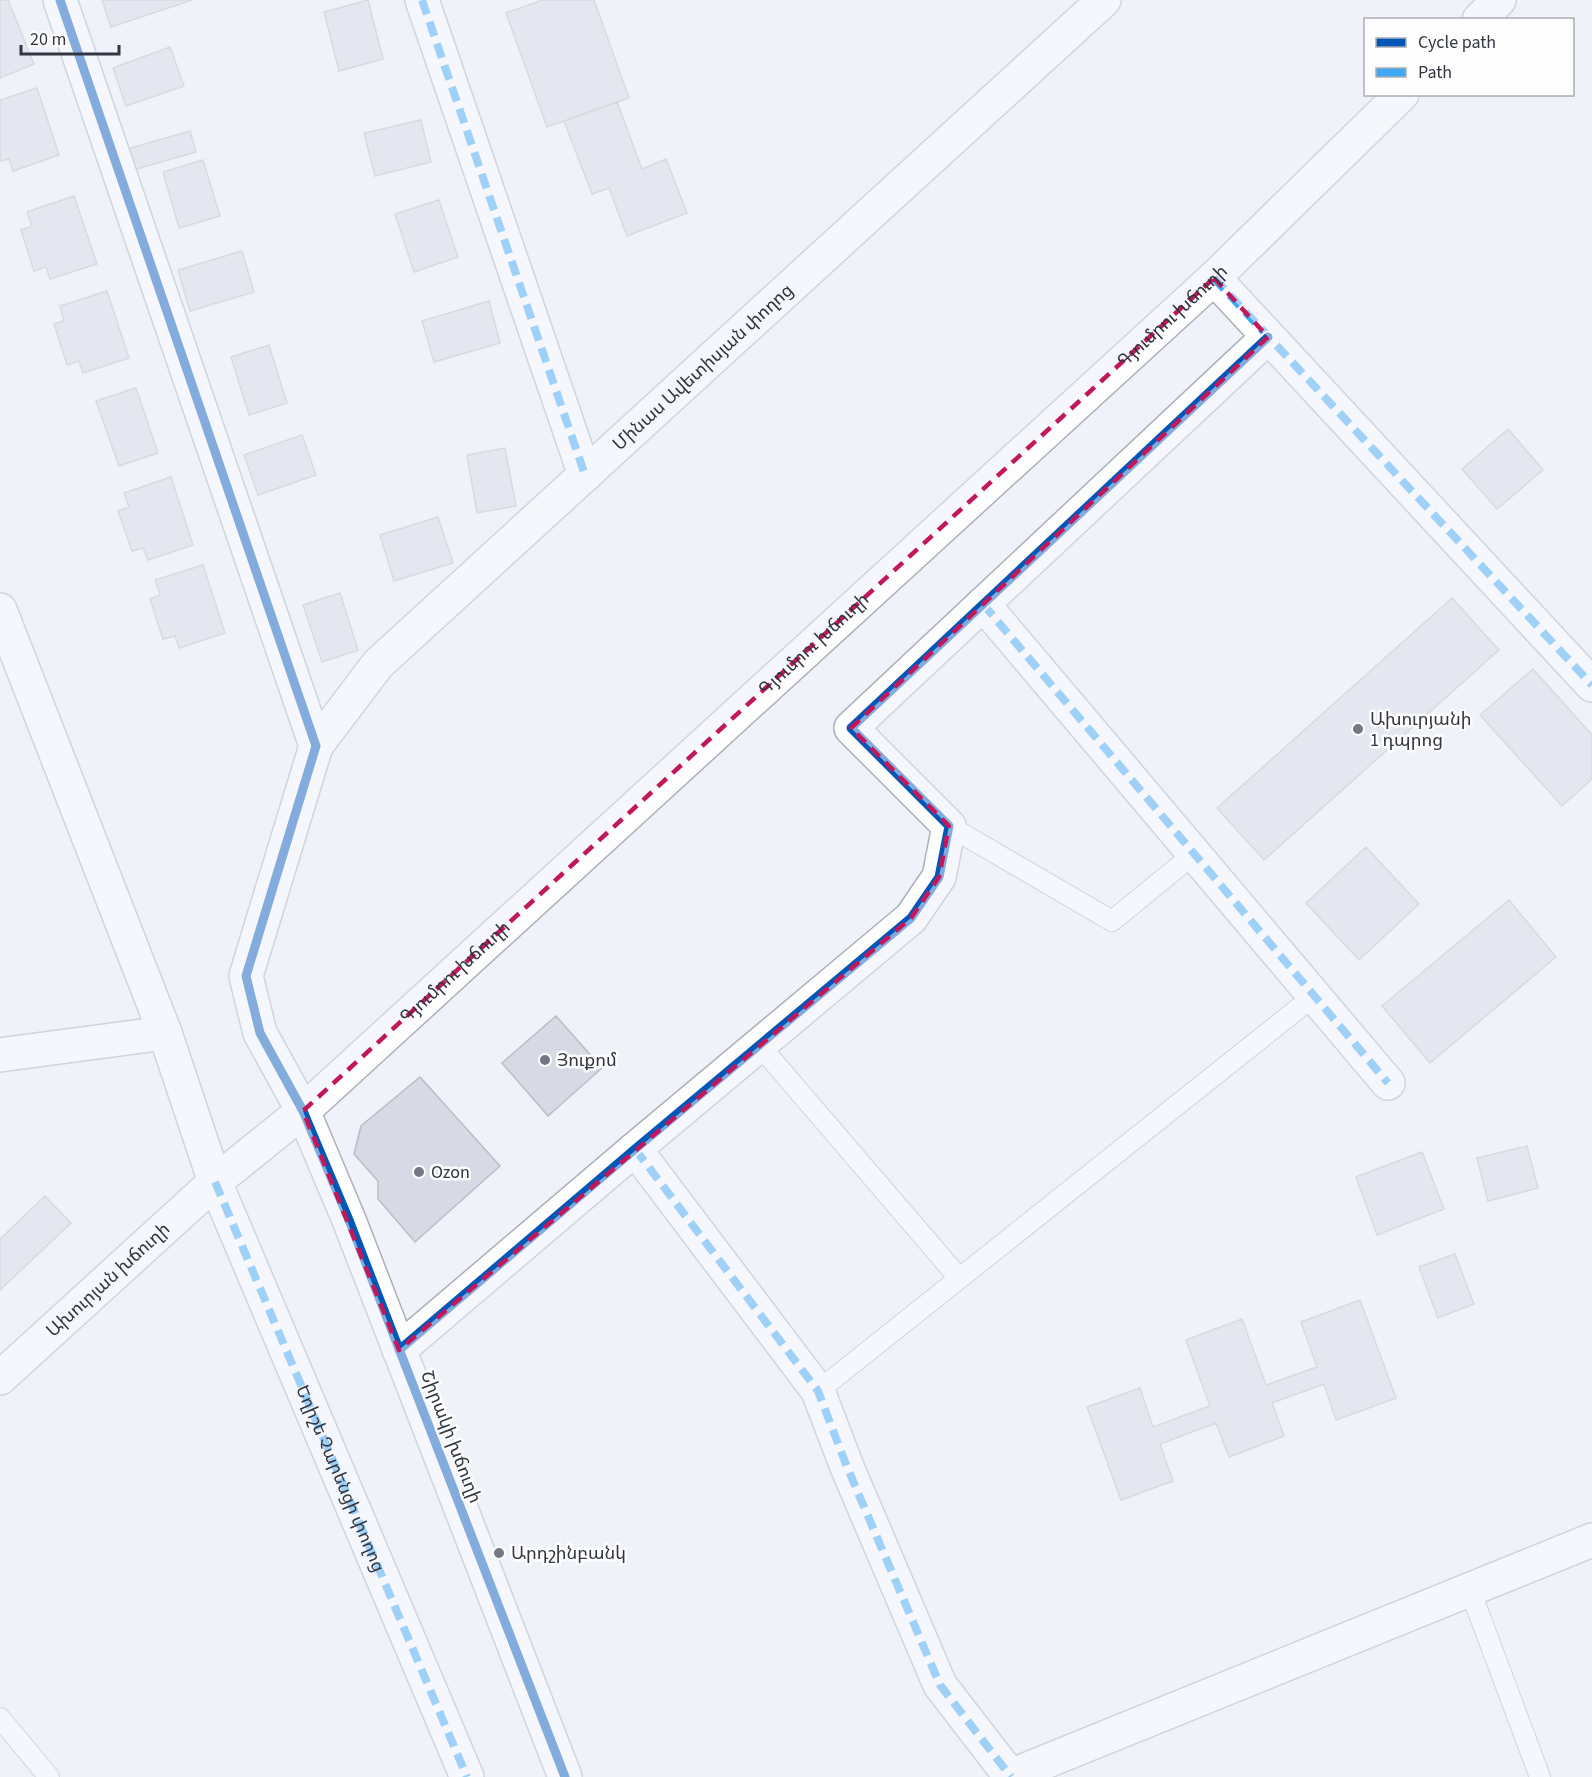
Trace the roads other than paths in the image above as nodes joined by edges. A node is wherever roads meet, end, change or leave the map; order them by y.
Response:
1 (60, 0) edge
2 (422, 0) edge
3 (1104, 0) edge
4 (1499, 0) edge
5 (1481, 18) edge
6 (1400, 96) edge
7 (1214, 278) junction
8 (1268, 337) junction
9 (585, 475) junction
10 (983, 604) junction
11 (0, 610) edge
12 (1592, 685) edge
13 (316, 746) junction
14 (949, 826) junction
15 (1194, 854) junction
16 (1314, 996) junction
17 (165, 1033) junction
18 (760, 1046) junction
19 (0, 1055) edge
20 (1388, 1083) dead end
21 (303, 1111) junction
22 (635, 1149) junction
23 (215, 1182) junction
24 (959, 1278) junction
25 (399, 1350) junction
26 (0, 1378) edge
27 (818, 1391) junction
28 (1592, 1540) edge
29 (1470, 1590) junction
30 (0, 1718) edge
31 (49, 1777) edge
32 (467, 1777) edge
33 (565, 1777) edge
34 (1010, 1777) edge
35 (1540, 1777) edge

1 - 13 street
2 - 9 street
3 - 9 street, Մինաս Ավետիսյան փողոց
4 - 5 street
6 - 7 street, Գյումրու խճուղի
7 - 8 street
7 - 21 street, Գյումրու խճուղի
8 - 10 street
8 - 12 street
9 - 13 street, Մինաս Ավետիսյան փողոց
10 - 14 street
10 - 15 street
11 - 17 street, Եղիշե Չարենցի փողոց
13 - 21 street, Շիրակի խճուղի
14 - 15 lane
14 - 18 street
15 - 16 street
16 - 20 street
16 - 24 lane
17 - 19 street
17 - 23 street, Եղիշե Չարենցի փողոց
18 - 22 street
18 - 24 lane
21 - 23 street, Գյումրու խճուղի
21 - 25 street, Շիրակի խճուղի
22 - 25 street
22 - 27 street
23 - 26 street, Ախուրյան խճուղի
23 - 32 street, Եղիշե Չարենցի փողոց
24 - 27 lane
25 - 33 street, Շիրակի խճուղի
27 - 34 street
28 - 29 street
29 - 34 street
29 - 35 lane
30 - 31 lane

